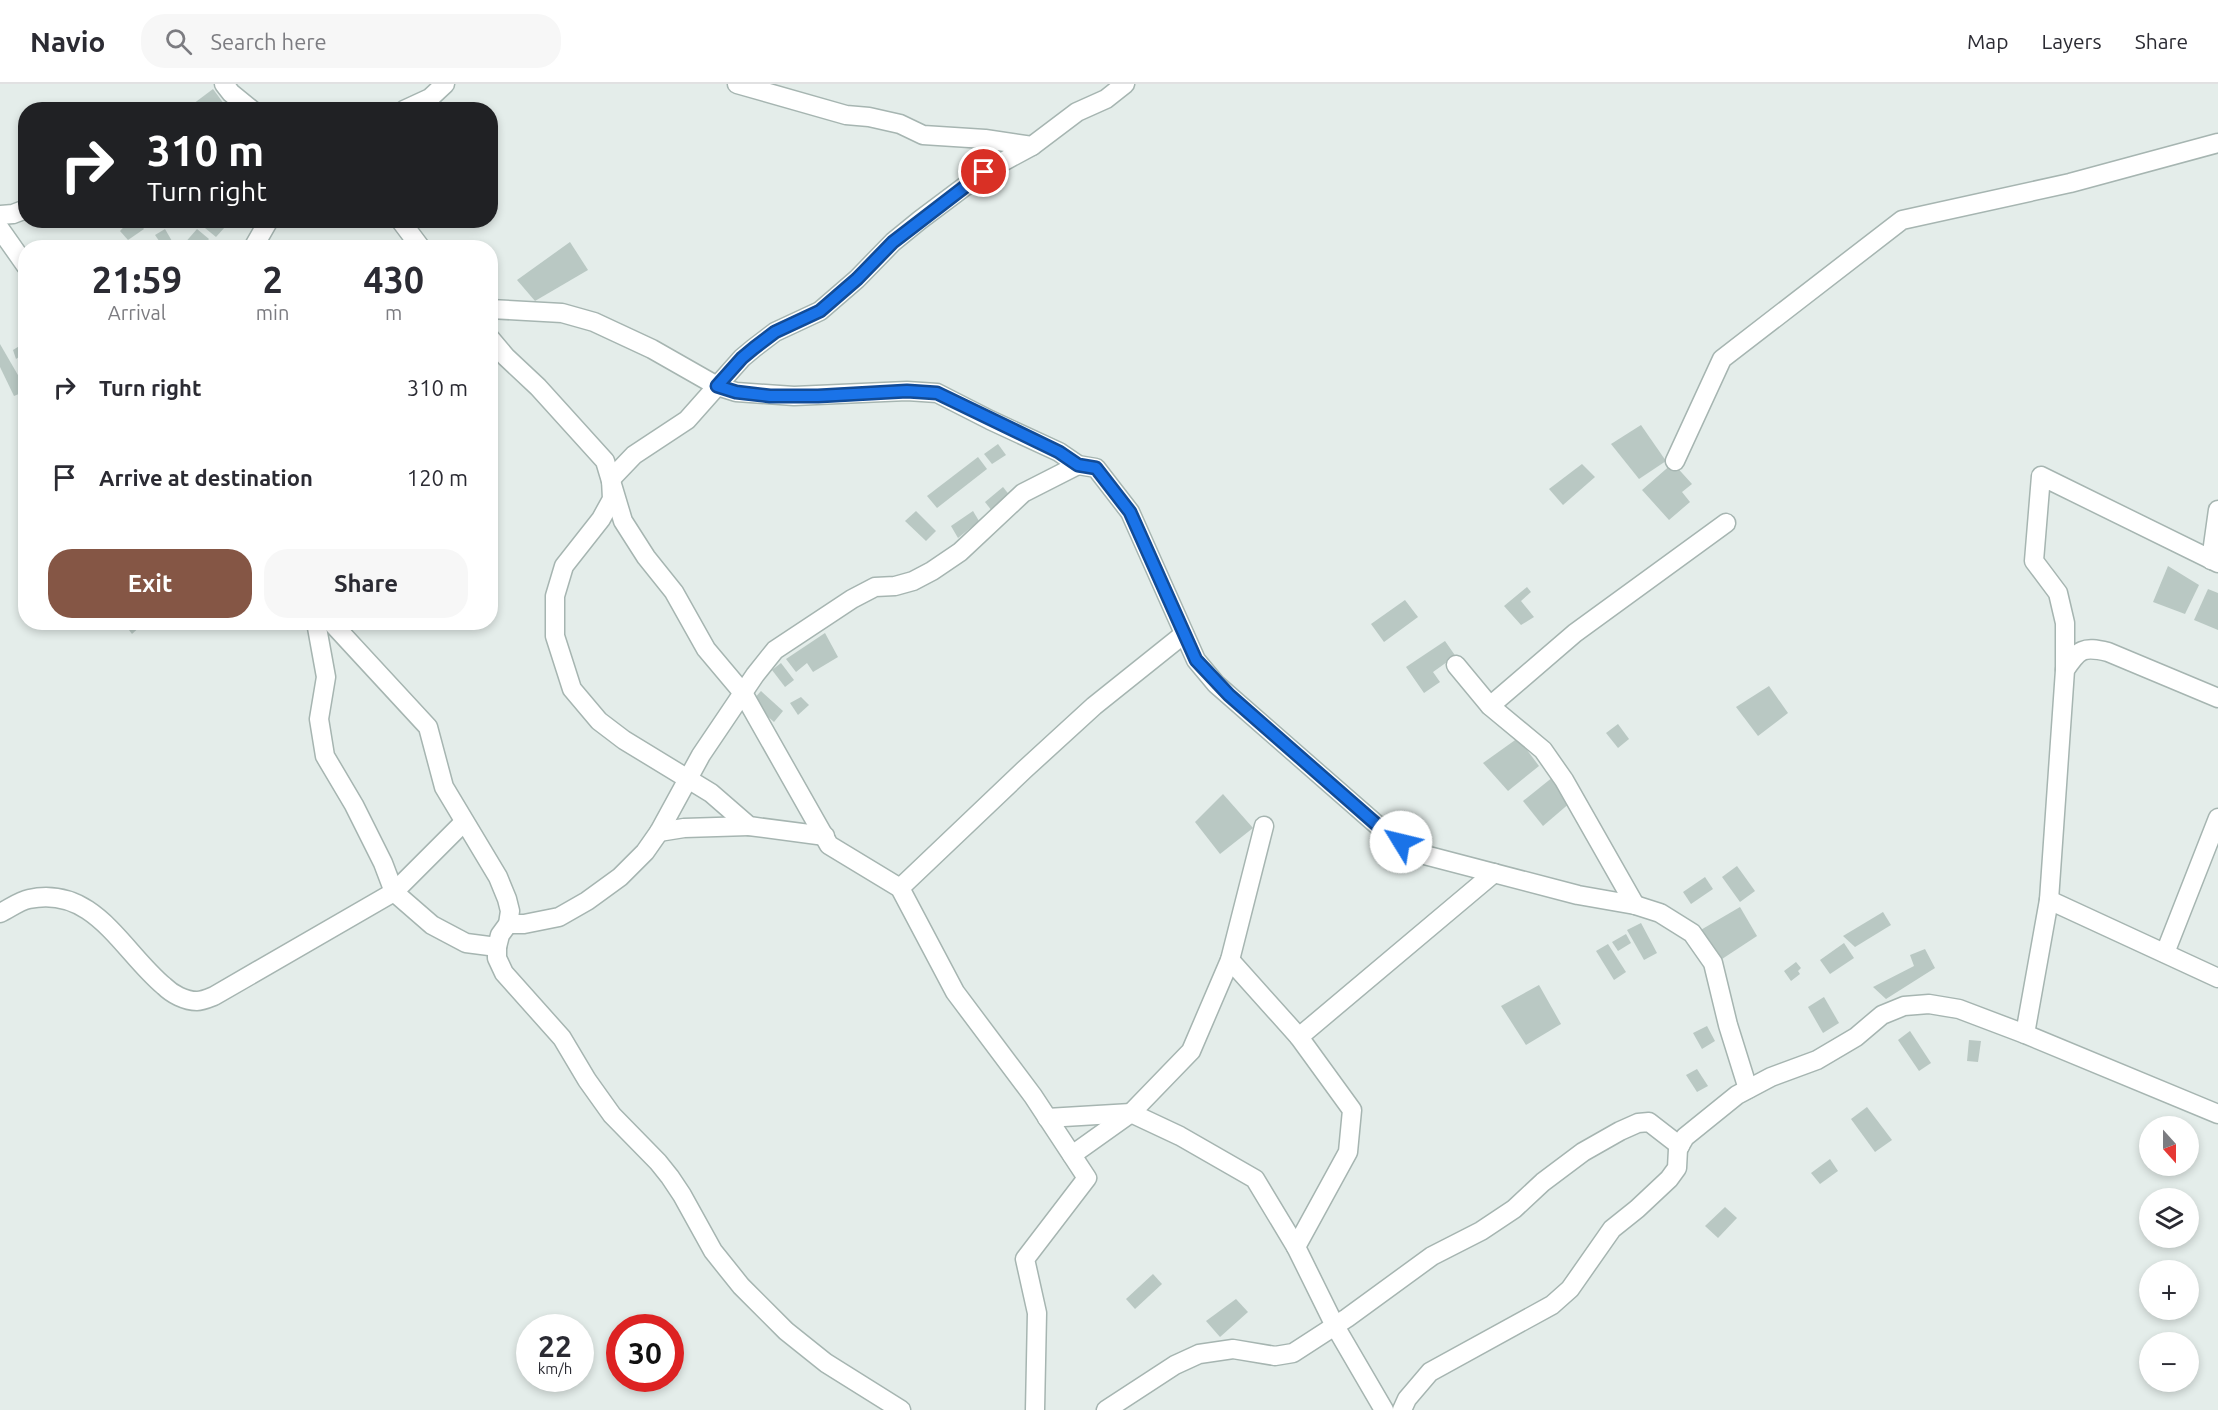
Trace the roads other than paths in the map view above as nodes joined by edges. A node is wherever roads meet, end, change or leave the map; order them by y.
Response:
1 (224, 84) edge
2 (445, 84) edge
3 (736, 84) edge
4 (1125, 84) edge
5 (242, 102) edge
6 (421, 102) edge
7 (2218, 143) edge
8 (1032, 146) junction
9 (18, 212) edge
10 (0, 215) edge
11 (0, 229) edge
12 (18, 255) edge
13 (498, 309) edge
14 (498, 348) edge
15 (717, 386) junction
16 (1675, 461) dead end
17 (1078, 465) junction
18 (611, 479) junction
19 (2218, 510) edge
20 (1726, 523) dead end
21 (2214, 561) edge
22 (317, 630) edge
23 (338, 630) edge
24 (1184, 634) junction
25 (1456, 665) dead end
26 (2065, 670) junction
27 (743, 693) junction
28 (2218, 698) edge
29 (1490, 706) junction
30 (687, 780) junction
31 (2218, 818) edge
32 (464, 822) junction
33 (749, 826) junction
34 (1264, 826) dead end
35 (659, 832) junction
36 (825, 836) junction
37 (1494, 873) junction
38 (900, 888) junction
39 (394, 892) junction
40 (2049, 900) junction
41 (1635, 905) junction
42 (0, 913) edge
43 (508, 924) junction
44 (497, 947) junction
45 (2165, 953) junction
46 (1230, 960) junction
47 (2218, 978) edge
48 (2025, 1034) junction
49 (1299, 1037) junction
50 (1748, 1089) junction
51 (1131, 1113) junction
52 (2218, 1114) edge
53 (1047, 1118) junction
54 (1680, 1146) junction
55 (1072, 1155) junction
56 (1296, 1247) junction
57 (1335, 1326) junction
58 (901, 1410) edge
59 (1035, 1410) edge
60 (1106, 1410) edge
61 (1384, 1410) edge
62 (1402, 1410) edge

1 - 5 street
2 - 6 street
3 - 8 street
4 - 8 street
7 - 16 street
8 - 15 street
9 - 10 street
11 - 12 street
13 - 15 street
14 - 18 street
15 - 17 street
15 - 18 street
17 - 24 street
17 - 27 street
18 - 27 street
18 - 30 street
19 - 21 street
20 - 29 street
21 - 26 street
22 - 39 street
23 - 32 street
24 - 37 street
24 - 38 street
25 - 29 street
26 - 28 street
26 - 40 street
27 - 30 street
27 - 36 street
29 - 41 street
30 - 33 street
30 - 35 street
31 - 45 street
32 - 39 street
32 - 43 street
33 - 35 street
33 - 36 street
34 - 46 street
35 - 43 street
36 - 38 street
37 - 41 street
37 - 49 street
38 - 53 street
39 - 42 street
39 - 44 street
40 - 45 street
40 - 48 street
41 - 50 street
43 - 44 street
44 - 58 street
45 - 47 street
46 - 49 street
46 - 51 street
48 - 50 street
48 - 52 street
49 - 56 street
50 - 54 street
51 - 53 street
51 - 55 street
51 - 56 street
53 - 55 street
54 - 57 street
54 - 62 street
55 - 59 street
56 - 57 street
57 - 60 street
57 - 61 street

